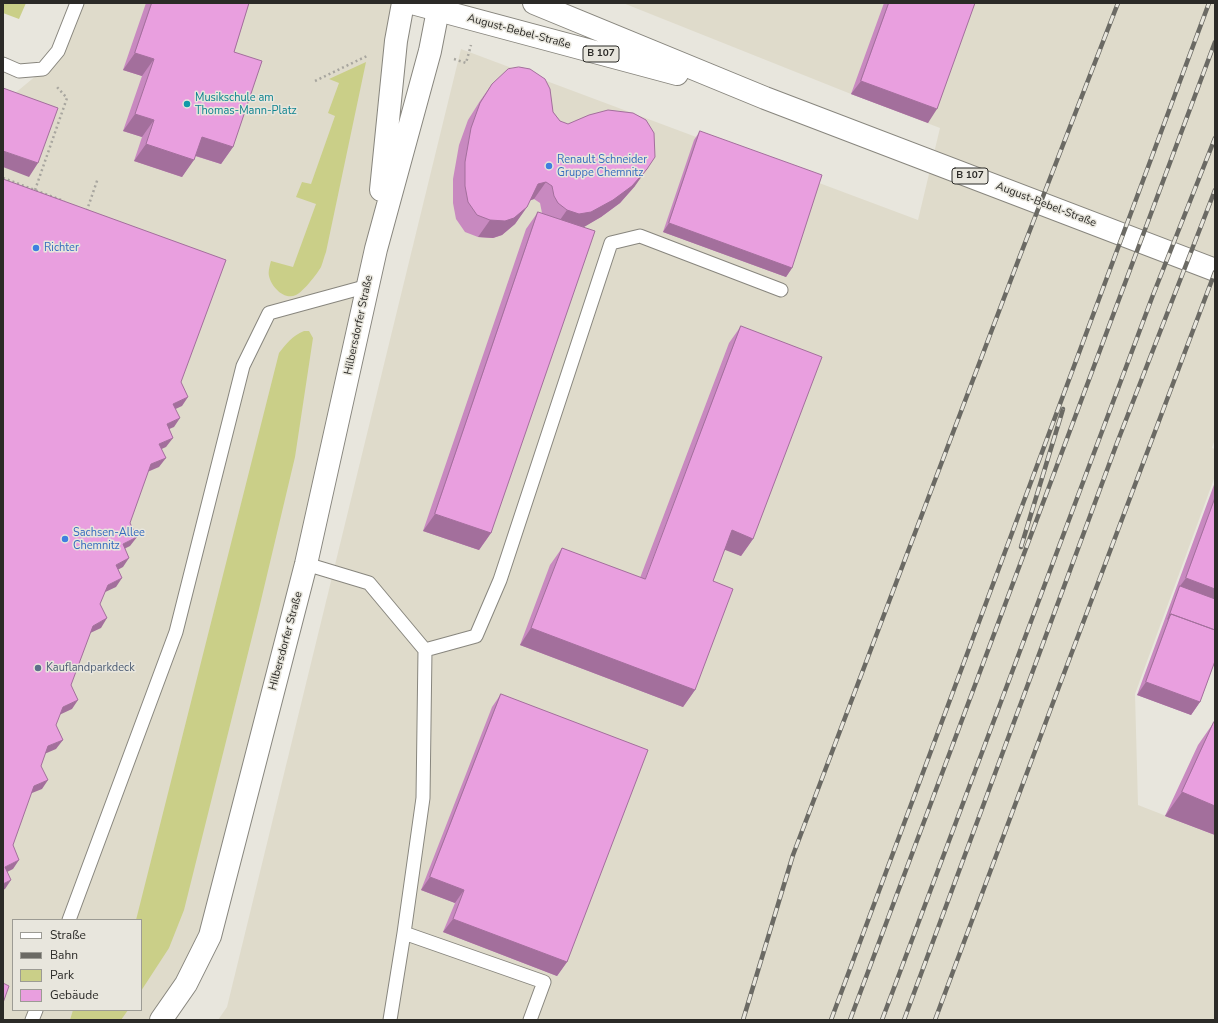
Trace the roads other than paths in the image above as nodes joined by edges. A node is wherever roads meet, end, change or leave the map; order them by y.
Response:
1 (76, 3) edge
2 (403, 3) edge
3 (412, 3) edge
4 (534, 3) edge
5 (437, 7) edge
6 (3, 64) edge
7 (765, 98) junction
8 (376, 249) junction
9 (1215, 270) edge
10 (368, 286) junction
11 (782, 290) dead end
12 (306, 564) junction
13 (425, 650) junction
14 (69, 919) edge
15 (404, 933) junction
16 (161, 1020) edge
17 (390, 1020) edge
18 (530, 1020) edge

1 - 6 lane
2 - 8 street, Hilbersdorfer Straße
3 - 5 street, August-Bebel-Straße / B 107
4 - 7 street, August-Bebel-Straße / B 107
5 - 7 street, August-Bebel-Straße / B 107
5 - 8 street, Hilbersdorfer Straße
7 - 9 street, August-Bebel-Straße / B 107
8 - 10 street, Hilbersdorfer Straße
10 - 12 street, Hilbersdorfer Straße
10 - 14 lane
11 - 13 lane
12 - 13 lane
12 - 16 street, Hilbersdorfer Straße
13 - 15 lane
15 - 17 lane
15 - 18 lane

